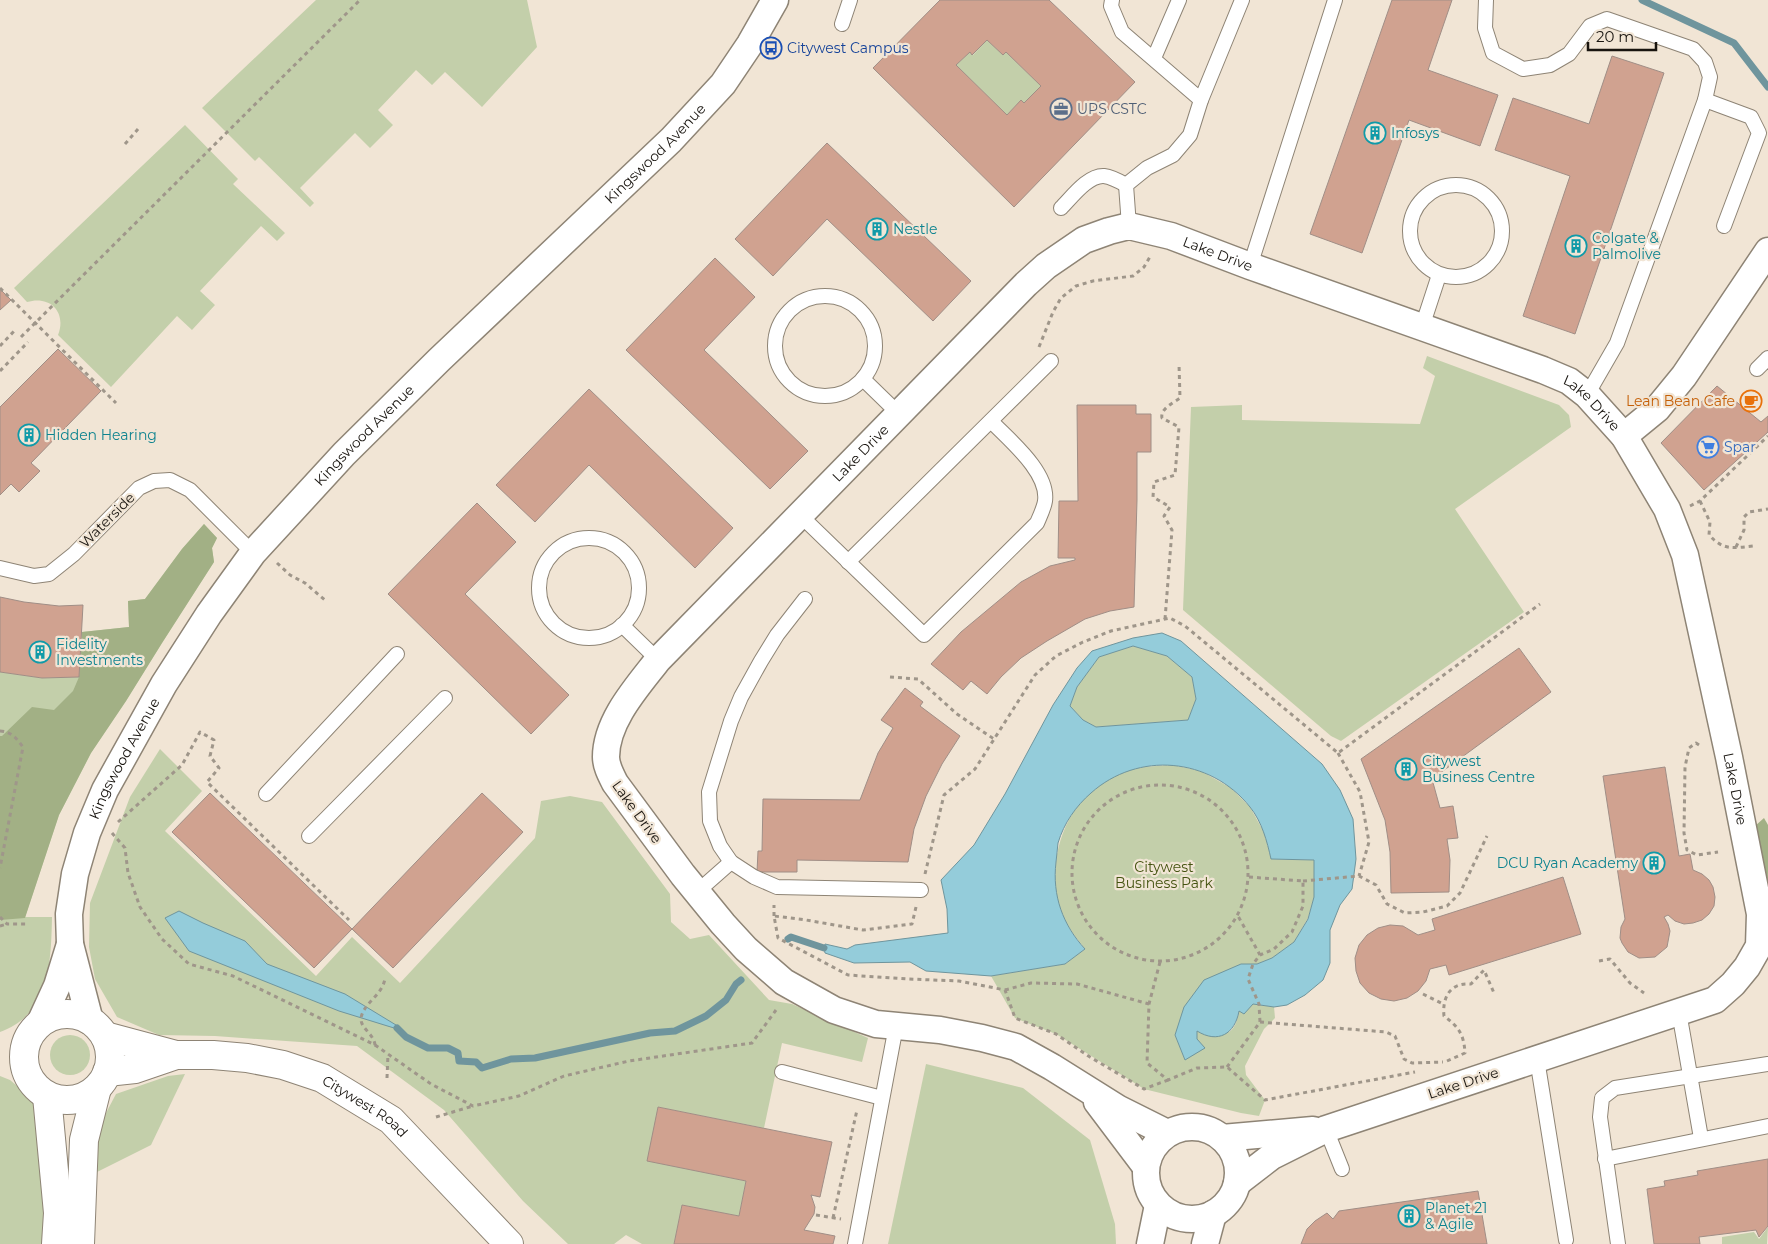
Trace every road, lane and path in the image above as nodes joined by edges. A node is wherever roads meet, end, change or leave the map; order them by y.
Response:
1 (360, 0) edge
2 (775, 0) edge
3 (850, 0) edge
4 (1112, 0) edge
5 (1179, 0) edge
6 (1242, 0) edge
7 (1335, 0) edge
8 (1486, 0) edge
9 (842, 24) dead end
10 (1154, 58) junction
11 (1201, 100) junction
12 (1705, 100) junction
13 (138, 128) dead end
14 (125, 144) dead end
15 (1126, 185) junction
16 (1061, 208) dead end
17 (1130, 226) junction
18 (1724, 226) dead end
19 (1768, 251) edge
20 (1151, 255) dead end
21 (1250, 266) junction
22 (1440, 275) junction
23 (0, 288) edge
24 (36, 323) junction
25 (1422, 327) junction
26 (16, 329) dead end
27 (21, 337) dead end
28 (28, 342) dead end
29 (0, 346) edge
30 (1768, 358) edge
31 (1051, 361) dead end
32 (1180, 364) dead end
33 (1756, 369) dead end
34 (0, 371) edge
35 (863, 379) junction
36 (1033, 379) junction
37 (1587, 395) junction
38 (116, 403) dead end
39 (899, 414) junction
40 (991, 422) junction
41 (1624, 436) junction
42 (1768, 436) edge
43 (1700, 501) junction
44 (1768, 508) edge
45 (1669, 514) junction
46 (800, 515) junction
47 (1753, 546) dead end
48 (1736, 547) junction
49 (265, 558) junction
50 (848, 562) junction
51 (0, 568) edge
52 (805, 599) dead end
53 (326, 601) dead end
54 (1540, 604) dead end
55 (1165, 619) junction
56 (622, 626) junction
57 (397, 654) dead end
58 (658, 660) junction
59 (890, 677) dead end
60 (444, 698) dead end
61 (0, 731) edge
62 (994, 739) junction
63 (1699, 745) dead end
64 (1338, 753) junction
65 (266, 794) dead end
66 (117, 824) dead end
67 (109, 830) dead end
68 (309, 836) dead end
69 (1487, 836) dead end
70 (1718, 852) dead end
71 (731, 862) junction
72 (0, 868) edge
73 (1356, 876) junction
74 (1249, 877) junction
75 (1303, 881) junction
76 (921, 890) junction
77 (697, 892) junction
78 (1238, 916) junction
79 (0, 917) edge
80 (349, 920) dead end
81 (7, 924) junction
82 (26, 924) dead end
83 (0, 926) edge
84 (70, 944) junction
85 (1763, 947) edge
86 (1260, 955) junction
87 (1599, 961) dead end
88 (1160, 962) junction
89 (385, 978) dead end
90 (1004, 990) junction
91 (1494, 993) dead end
92 (1644, 993) dead end
93 (1423, 994) dead end
94 (1148, 1004) junction
95 (1443, 1004) junction
96 (776, 1010) dead end
97 (1679, 1012) junction
98 (1260, 1022) junction
99 (40, 1024) junction
100 (896, 1026) junction
101 (97, 1029) junction
102 (375, 1045) junction
103 (388, 1054) junction
104 (176, 1055) junction
105 (12, 1058) edge
106 (1536, 1059) junction
107 (1444, 1062) junction
108 (1768, 1064) edge
109 (1436, 1066) dead end
110 (1227, 1067) junction
111 (1419, 1071) dead end
112 (782, 1072) dead end
113 (1689, 1076) junction
114 (387, 1078) dead end
115 (102, 1080) junction
116 (1168, 1080) junction
117 (1085, 1088) junction
118 (861, 1092) junction
119 (47, 1096) junction
120 (882, 1098) junction
121 (473, 1106) junction
122 (436, 1117) dead end
123 (1768, 1126) edge
124 (1326, 1129) junction
125 (1167, 1134) junction
126 (1222, 1138) junction
127 (1701, 1138) junction
128 (1605, 1159) junction
129 (1146, 1166) junction
130 (1342, 1169) dead end
131 (1237, 1183) junction
132 (1158, 1205) junction
133 (1213, 1214) junction
134 (816, 1215) dead end
135 (833, 1218) junction
136 (859, 1223) junction
137 (1566, 1240) dead end
138 (56, 1244) edge
139 (80, 1244) edge
140 (510, 1244) edge
141 (855, 1244) edge
142 (1150, 1244) edge
143 (1205, 1244) edge
144 (1618, 1244) edge

1 - 24 path
2 - 49 street, Kingswood Avenue
3 - 9 lane
4 - 10 lane
5 - 10 lane
6 - 11 lane
7 - 21 lane
8 - 12 lane
10 - 11 lane
11 - 15 lane
12 - 18 lane
12 - 37 lane
13 - 14 path
15 - 16 lane
15 - 17 lane
17 - 21 street, Lake Drive
17 - 39 street, Lake Drive
19 - 41 street
20 - 36 path
21 - 25 street, Lake Drive
22 - 22 lane
22 - 25 lane
23 - 24 path
24 - 27 path
24 - 38 path
25 - 37 street, Lake Drive
26 - 29 path
28 - 34 path
30 - 33 lane
31 - 36 lane
32 - 55 path
35 - 35 lane
35 - 39 lane
36 - 40 lane
37 - 41 street, Lake Drive
39 - 46 street, Lake Drive
40 - 50 lane
40 - 50 lane
41 - 45 street, Lake Drive
42 - 43 path
43 - 45 path
43 - 48 path
44 - 48 path
45 - 85 street, Lake Drive
46 - 50 lane
46 - 58 street, Lake Drive
47 - 48 path
49 - 51 lane, Waterside
49 - 53 path
49 - 84 street, Kingswood Avenue
52 - 71 lane
54 - 64 path
55 - 62 path
55 - 64 path
56 - 56 lane
56 - 58 lane
57 - 65 lane
58 - 77 street, Lake Drive
59 - 62 path
60 - 68 lane
61 - 72 path
62 - 76 path
63 - 70 path
64 - 73 path
66 - 80 path
67 - 102 path
69 - 73 path
71 - 76 lane
71 - 77 lane
73 - 75 path
74 - 75 path
74 - 78 path
74 - 88 path
75 - 86 path
76 - 90 path
77 - 100 street, Lake Drive
78 - 86 path
78 - 88 path
79 - 81 path
81 - 82 path
81 - 83 path
84 - 99 street, Kingswood Avenue
84 - 101 street, Kingswood Avenue
85 - 97 street, Lake Drive
86 - 98 path
87 - 92 path
88 - 94 path
89 - 102 path
90 - 94 path
90 - 116 path
91 - 95 path
93 - 95 path
94 - 116 path
95 - 107 path
96 - 121 path
97 - 106 street, Lake Drive
97 - 113 lane
98 - 107 path
98 - 110 path
99 - 101 main road
99 - 105 main road
100 - 117 street, Lake Drive
100 - 120 lane
101 - 104 main road, Citywest Road
101 - 115 main road
102 - 103 path
103 - 114 path
103 - 121 path
104 - 115 main road, Citywest Road
104 - 140 main road, Citywest Road
105 - 119 main road
106 - 124 street, Lake Drive
106 - 137 lane
107 - 109 path
108 - 113 lane
110 - 111 path
110 - 116 path
112 - 118 lane
113 - 127 lane
113 - 128 lane
115 - 119 main road
115 - 139 main road
117 - 125 street, Lake Drive
117 - 129 street, Lake Drive
118 - 120 lane
118 - 135 path
119 - 138 main road
120 - 136 lane
121 - 122 path
123 - 127 lane
124 - 126 street, Lake Drive
124 - 130 lane
124 - 131 street, Lake Drive
125 - 126 street
125 - 129 street
126 - 131 street
127 - 128 lane
128 - 144 lane
129 - 132 street
131 - 133 street
132 - 133 street
132 - 142 street
133 - 143 street
134 - 135 path
135 - 136 path
136 - 141 lane

